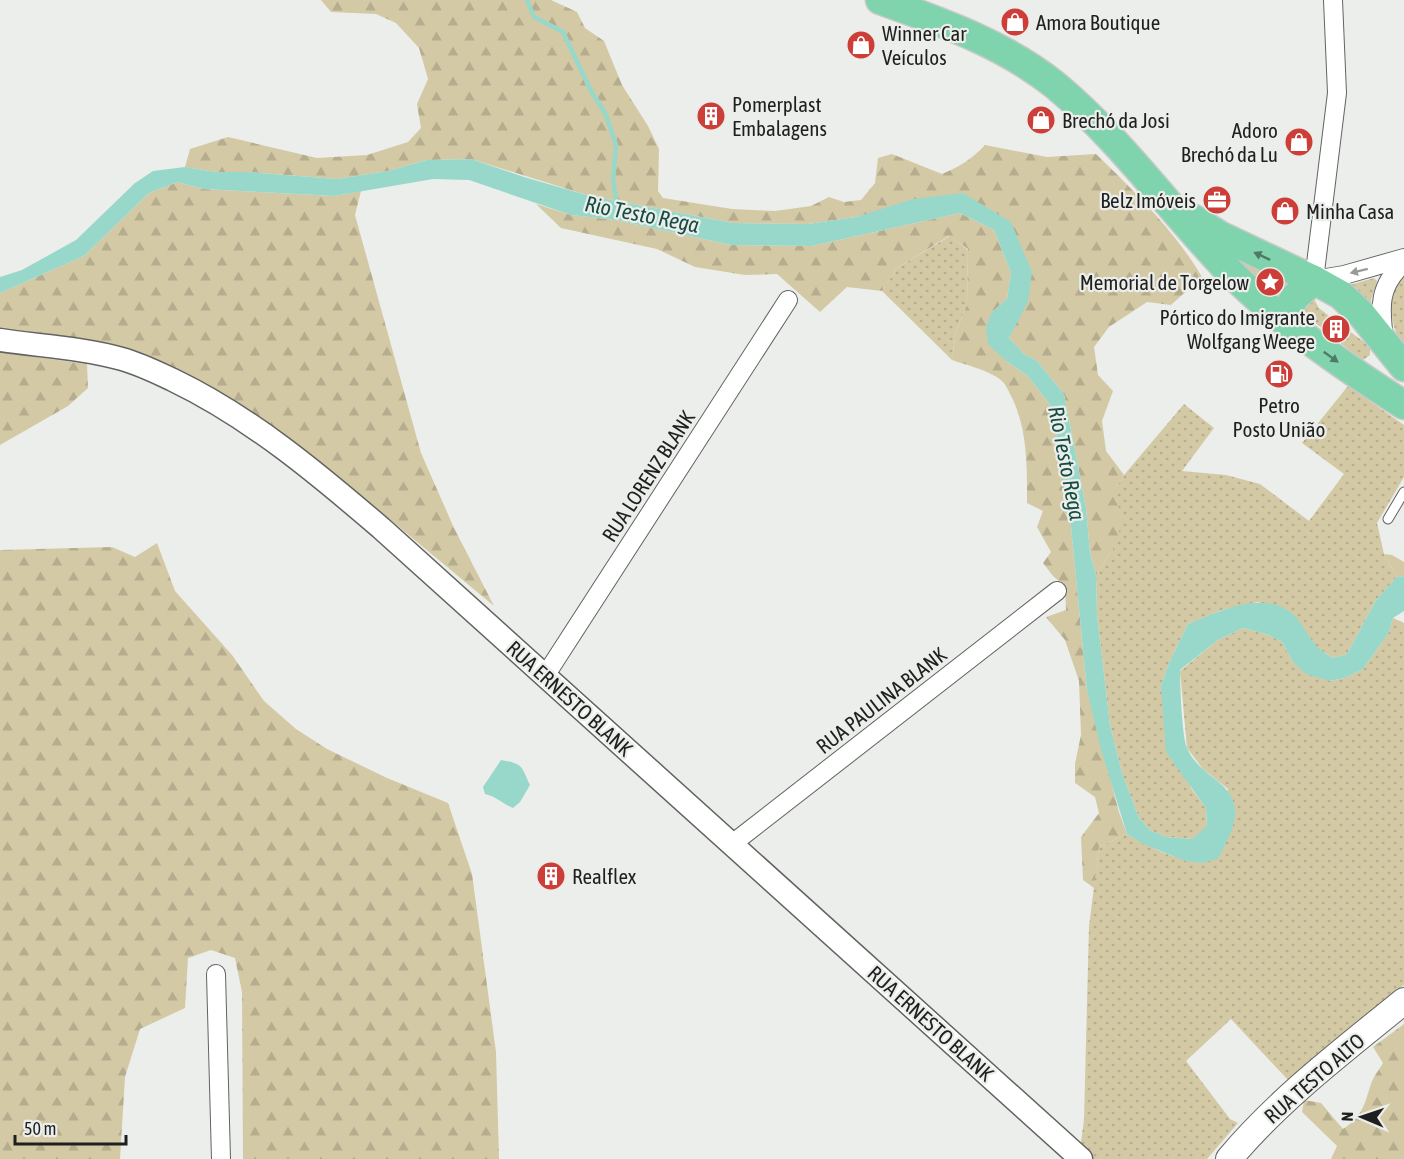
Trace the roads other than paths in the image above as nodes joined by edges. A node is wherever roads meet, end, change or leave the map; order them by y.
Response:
1 (880, 0) edge
2 (1333, 0) edge
3 (913, 6) edge
4 (1167, 201) junction
5 (1404, 258) edge
6 (1404, 263) edge
7 (1314, 280) junction
8 (788, 300) dead end
9 (1282, 319) junction
10 (0, 340) edge
11 (1384, 341) junction
12 (1404, 367) edge
13 (1360, 376) junction
14 (1404, 405) edge
15 (1404, 492) edge
16 (1388, 519) dead end
17 (1057, 591) dead end
18 (545, 676) junction
19 (732, 844) junction
20 (216, 974) dead end
21 (1404, 1001) edge
22 (221, 1159) edge
23 (1081, 1159) edge
24 (1228, 1159) edge

1 - 3 main road
2 - 7 street
3 - 4 main road
7 -> 4 main road
4 - 9 main road
5 -> 7 street
6 - 11 street
7 - 9 main road
7 - 11 main road
8 - 18 street, RUA LORENZ BLANK
9 -> 13 main road
10 - 18 street, RUA ERNESTO BLANK
11 - 12 main road
11 - 13 main road
13 - 14 main road
15 - 16 lane
17 - 19 street, RUA PAULINA BLANK
18 - 19 street, RUA ERNESTO BLANK
19 - 23 street, RUA ERNESTO BLANK
20 - 22 street
21 - 24 main road, RUA TESTO ALTO

